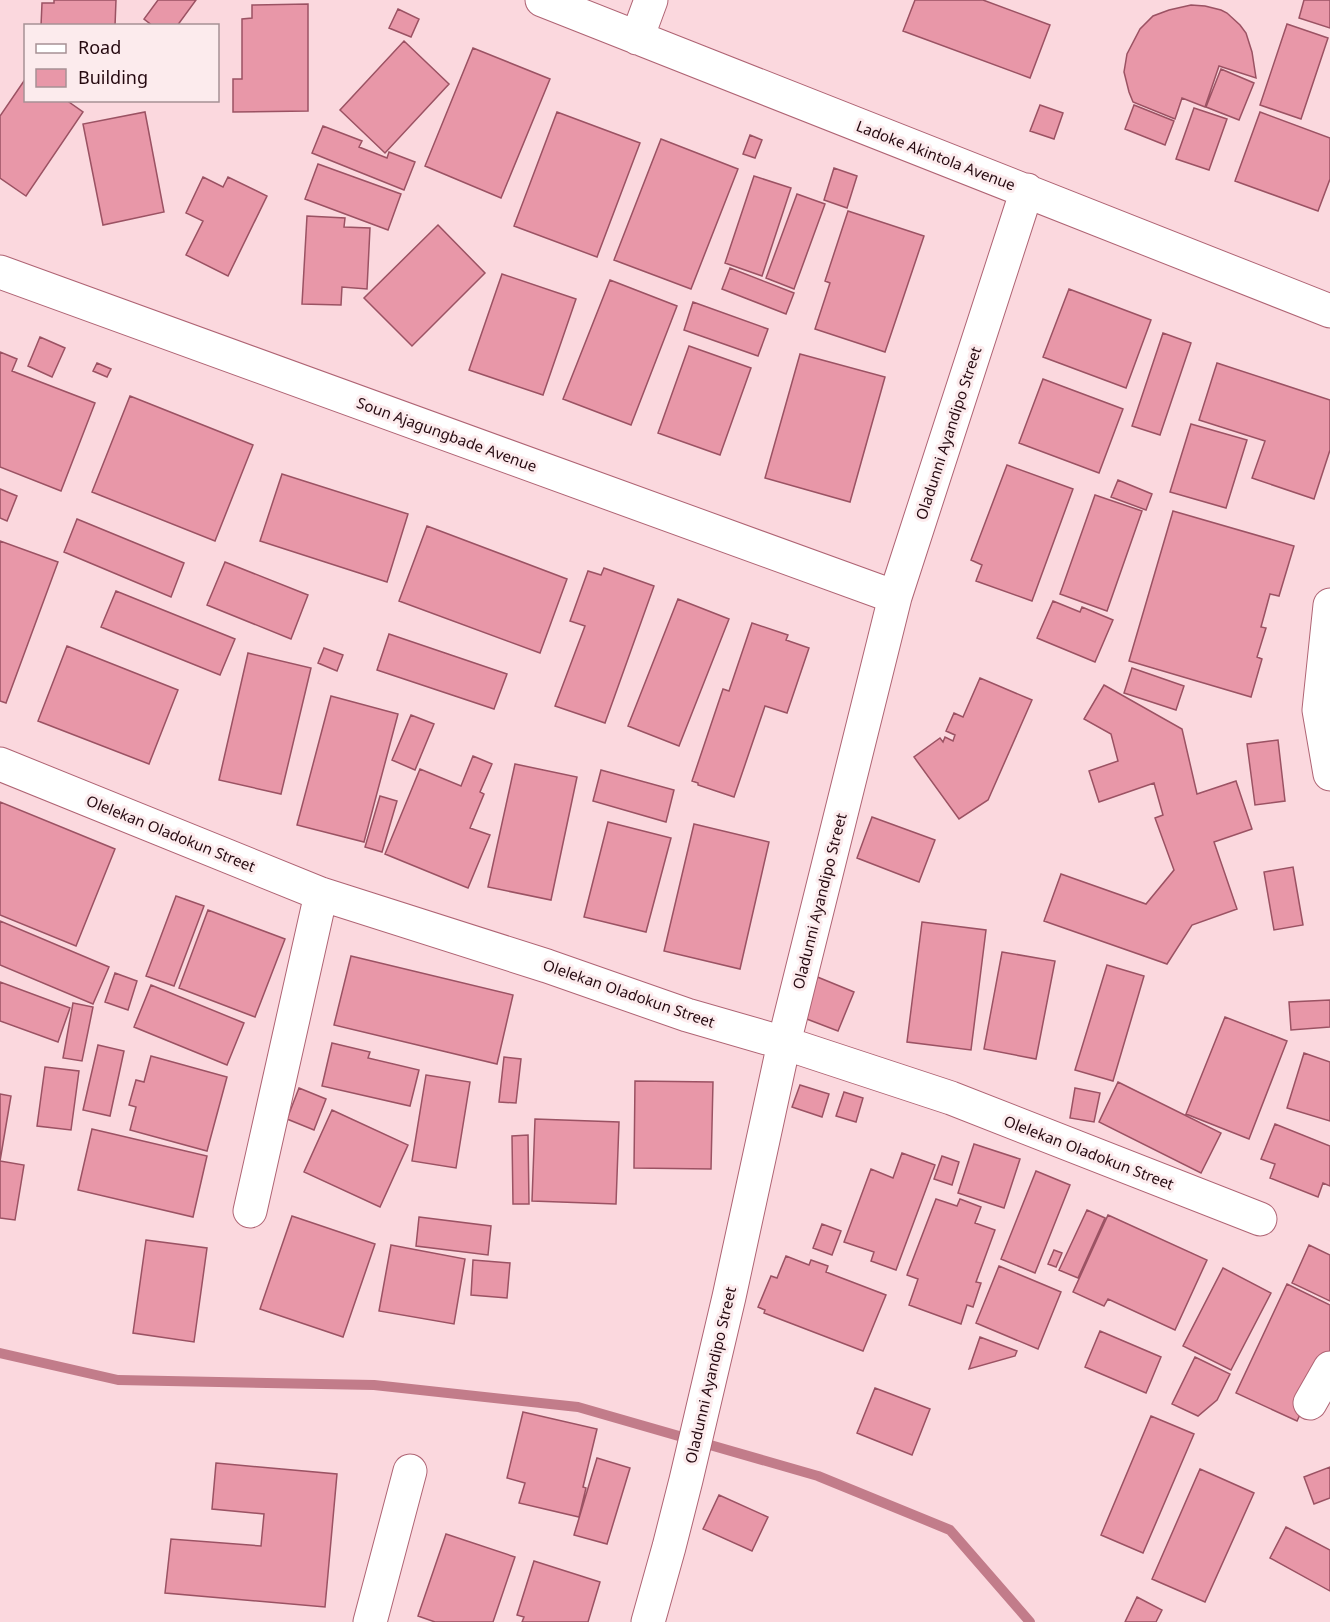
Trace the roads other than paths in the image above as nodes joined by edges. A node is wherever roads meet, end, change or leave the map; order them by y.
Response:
1 (542, 0) edge
2 (651, 0) edge
3 (637, 38) junction
4 (1027, 190) junction
5 (0, 272) edge
6 (1330, 311) edge
7 (895, 597) junction
8 (1330, 605) edge
9 (0, 764) edge
10 (1330, 774) edge
11 (321, 894) junction
12 (783, 1043) junction
13 (250, 1211) dead end
14 (1260, 1219) dead end
15 (1330, 1368) edge
16 (1310, 1403) dead end
17 (410, 1471) dead end
18 (370, 1622) edge
19 (648, 1622) edge

1 - 3 street, Ladoke Akintola Avenue
2 - 3 street
3 - 4 street, Ladoke Akintola Avenue
4 - 6 street, Ladoke Akintola Avenue
4 - 7 street, Oladunni Ayandipo Street
5 - 7 street, Soun Ajagungbade Avenue
7 - 12 street, Oladunni Ayandipo Street
8 - 10 street
9 - 11 street, Olelekan Oladokun Street
11 - 12 street, Olelekan Oladokun Street
11 - 13 street
12 - 14 street, Olelekan Oladokun Street
12 - 19 street, Oladunni Ayandipo Street
15 - 16 street
17 - 18 street

